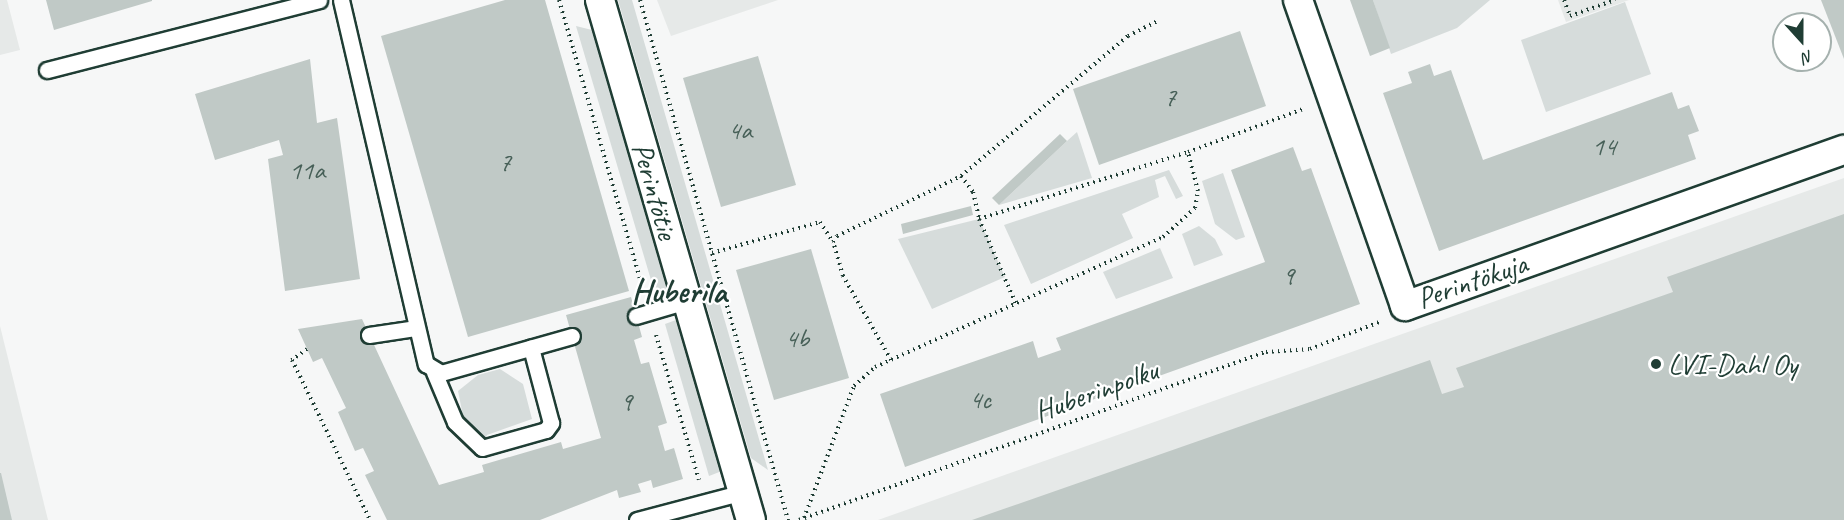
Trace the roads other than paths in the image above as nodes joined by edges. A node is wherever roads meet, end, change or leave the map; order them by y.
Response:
1 (319, 0) edge
2 (340, 0) edge
3 (600, 0) edge
4 (1298, 0) edge
5 (294, 4) edge
6 (47, 70) dead end
7 (1844, 150) edge
8 (687, 301) junction
9 (643, 314) road end
10 (416, 328) junction
11 (369, 335) dead end
12 (572, 336) dead end
13 (531, 348) junction
14 (434, 372) junction
15 (743, 492) junction
16 (637, 520) edge
17 (751, 520) edge

1 - 5 lane
2 - 10 lane
3 - 8 street, Perintötie
4 - 7 street, Perintökuja
5 - 6 lane
8 - 9 lane
8 - 15 street, Perintötie
10 - 11 lane
10 - 14 lane
12 - 13 lane
13 - 14 lane
13 - 14 lane
15 - 16 lane
15 - 17 street, Perintötie

